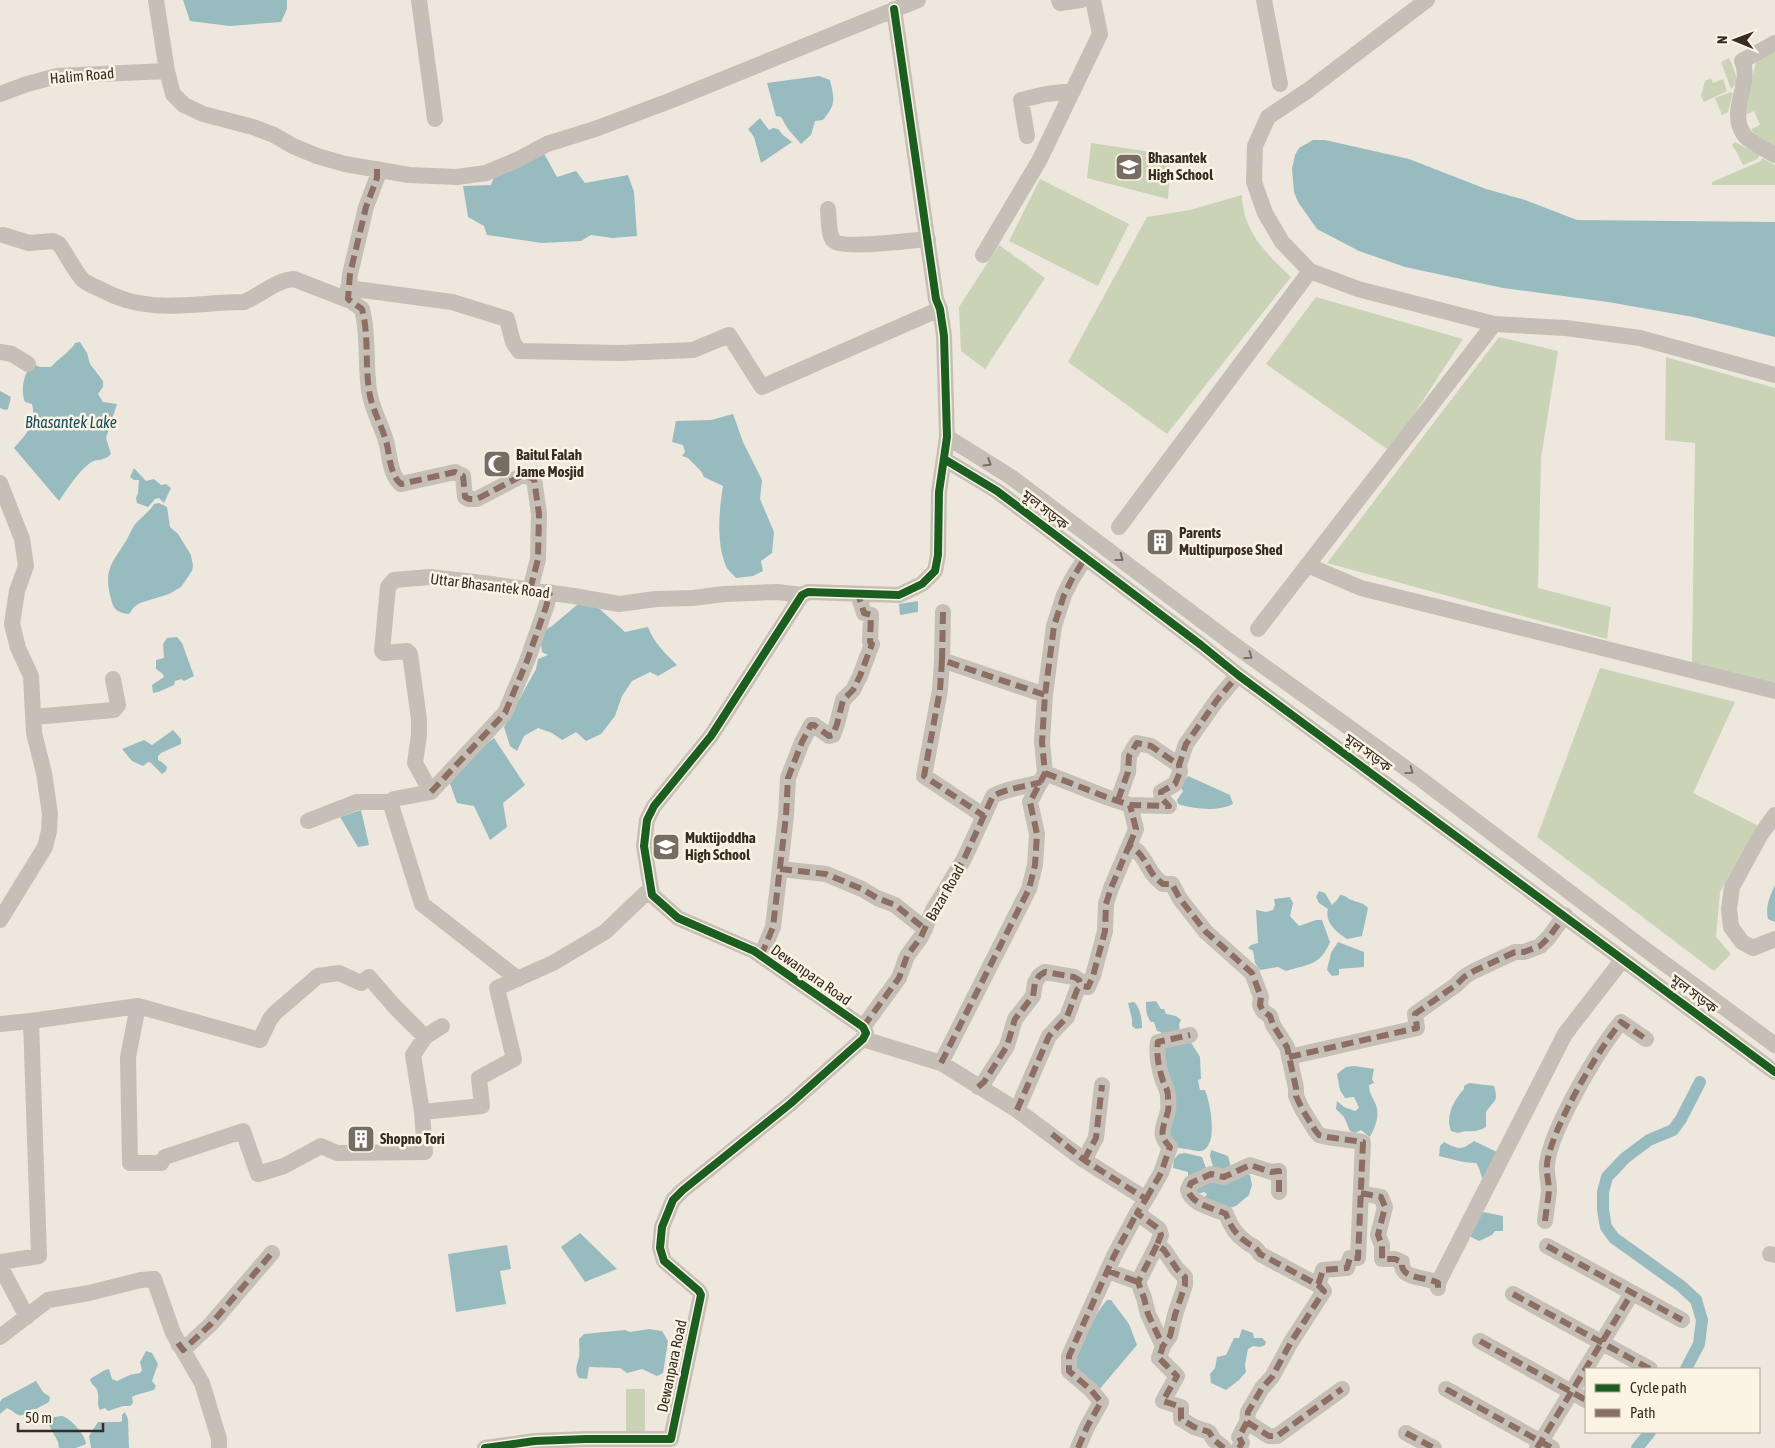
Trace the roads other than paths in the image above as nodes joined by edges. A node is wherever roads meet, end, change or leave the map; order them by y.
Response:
1 (156, 0) edge
2 (419, 0) edge
3 (918, 0) edge
4 (1059, 0) edge
5 (1081, 0) edge
6 (1093, 0) edge
7 (1264, 0) edge
8 (1427, 0) edge
9 (894, 10) junction
10 (1775, 43) edge
11 (167, 71) junction
12 (1280, 84) dead end
13 (1072, 91) junction
14 (0, 94) edge
15 (436, 118) dead end
16 (1027, 136) dead end
17 (1775, 155) edge
18 (377, 169) junction
19 (828, 210) dead end
20 (3, 235) dead end
21 (928, 239) junction
22 (983, 256) dead end
23 (1310, 271) junction
24 (348, 294) junction
25 (940, 308) junction
26 (1494, 324) junction
27 (0, 352) edge
28 (28, 364) dead end
29 (1775, 375) edge
30 (947, 437) junction
31 (944, 458) junction
32 (0, 482) edge
33 (1119, 527) dead end
34 (1085, 558) junction
35 (1307, 565) junction
36 (530, 590) junction
37 (550, 592) junction
38 (858, 594) junction
39 (802, 595) junction
40 (943, 612) dead end
41 (1213, 628) junction
42 (1258, 629) dead end
43 (1201, 645) junction
44 (942, 660) junction
45 (1238, 675) junction
46 (113, 680) dead end
47 (1775, 691) edge
48 (1045, 695) junction
49 (33, 717) junction
50 (1179, 765) junction
51 (1043, 778) junction
52 (431, 792) junction
53 (391, 802) junction
54 (1124, 803) junction
55 (1775, 815) edge
56 (984, 816) junction
57 (308, 821) dead end
58 (1129, 846) junction
59 (780, 869) junction
60 (651, 888) junction
61 (1565, 915) junction
62 (0, 920) edge
63 (925, 929) junction
64 (1775, 939) edge
65 (761, 956) junction
66 (1623, 959) junction
67 (518, 979) junction
68 (1081, 986) junction
69 (138, 1006) junction
70 (1726, 1009) junction
71 (31, 1021) junction
72 (0, 1024) edge
73 (442, 1026) dead end
74 (1715, 1027) junction
75 (863, 1033) junction
76 (1190, 1035) dead end
77 (425, 1037) junction
78 (1646, 1040) dead end
79 (1775, 1045) edge
80 (1289, 1057) junction
81 (941, 1063) junction
82 (1775, 1072) edge
83 (1102, 1085) dead end
84 (978, 1087) junction
85 (1017, 1110) junction
86 (422, 1112) junction
87 (1084, 1160) junction
88 (1279, 1192) dead end
89 (1361, 1193) junction
90 (1146, 1199) junction
91 (1137, 1213) junction
92 (1545, 1221) dead end
93 (1157, 1245) junction
94 (1547, 1246) dead end
95 (272, 1253) dead end
96 (0, 1262) edge
97 (0, 1266) edge
98 (1108, 1271) junction
99 (1138, 1282) junction
100 (1318, 1286) junction
101 (1632, 1293) junction
102 (1513, 1294) dead end
103 (27, 1317) junction
104 (1682, 1320) dead end
105 (0, 1337) edge
106 (1480, 1341) dead end
107 (1602, 1342) junction
108 (178, 1343) junction
109 (1163, 1346) junction
110 (1586, 1368) edge
111 (1648, 1368) edge
112 (1585, 1369) edge
113 (1342, 1389) dead end
114 (1446, 1389) dead end
115 (1571, 1392) junction
116 (1585, 1399) edge
117 (1247, 1422) junction
118 (1406, 1433) dead end
119 (573, 1444) edge
120 (674, 1444) edge
121 (1544, 1446) edge
122 (220, 1448) edge
123 (485, 1448) edge
124 (1078, 1448) edge
125 (1224, 1448) edge
126 (1238, 1448) edge
127 (1434, 1448) edge

1 - 11 street
2 - 15 street
3 - 9 street
4 - 5 street
6 - 13 street
7 - 12 street
8 - 23 street
9 - 18 street
9 - 21 street
10 - 17 street
11 - 14 street, Halim Road
11 - 18 street
13 - 16 street
13 - 22 street
18 - 24 street
19 - 21 street
20 - 24 street
21 - 25 street
23 - 26 street
23 - 33 street
24 - 25 street
24 - 36 street
25 - 30 street
26 - 29 street
26 - 35 street
27 - 28 street
30 - 31 street
30 -> 41 street, মূল সড়ক
31 - 34 street, মূল সড়ক
31 - 38 street
32 - 49 street
34 - 43 street, মূল সড়ক
34 - 48 street
35 - 42 street
35 - 47 street
36 - 37 street, Uttar Bhasantek Road
36 - 52 street, Uttar Bhasantek Road
37 - 39 street, Uttar Bhasantek Road
37 - 52 street
38 - 39 street
38 - 59 street
39 - 60 street, Dewanpara Road
40 - 44 street
41 - 43 street
41 -> 70 street, মূল সড়ক
43 - 45 street, মূল সড়ক
44 - 48 street
44 - 56 street
45 - 50 street
45 - 61 street, মূল সড়ক
46 - 49 street
48 - 51 street
49 - 62 street
50 - 54 street
50 - 54 street
51 - 54 street
51 - 56 street, Bazar Road
51 - 81 street
52 - 53 street
53 - 57 street
53 - 67 street
54 - 58 street
55 - 64 street
56 - 63 street, Bazar Road
58 - 68 street
58 - 80 street
59 - 63 street
59 - 65 street
60 - 65 street, Dewanpara Road
60 - 67 street
61 - 66 street, মূল সড়ক
61 - 80 street
63 - 75 street, Bazar Road
65 - 75 street, Dewanpara Road
66 - 74 street, মূল সড়ক
66 - 89 street
67 - 86 street
68 - 84 street
68 - 85 street
69 - 71 street
69 - 77 street
69 - 86 street
70 - 74 street
70 - 79 street, মূল সড়ক
71 - 72 street
71 - 96 street
73 - 77 street
74 - 82 street, মূল সড়ক
75 - 81 street
75 - 120 street, Dewanpara Road
76 - 90 street
77 - 86 street
78 - 92 street
80 - 89 street
81 - 84 street
83 - 87 street
84 - 85 street
85 - 87 street
87 - 90 street
88 - 100 street
89 - 100 street
90 - 91 street
91 - 93 street
91 - 98 street
93 - 99 street
93 - 109 street
94 - 101 street
95 - 108 street
97 - 103 street
98 - 99 street
98 - 124 street
99 - 109 street
100 - 117 street
101 - 104 street
101 - 107 street
102 - 107 street
103 - 105 street
103 - 108 street
106 - 115 street
107 - 110 street
107 - 111 street
108 - 122 street
109 - 125 street
112 - 115 street
113 - 117 street
114 - 121 street
115 - 116 street
115 - 121 street
117 - 126 street
118 - 127 street
119 - 120 street, Dewanpara Road
119 - 123 street, Dewanpara Road

